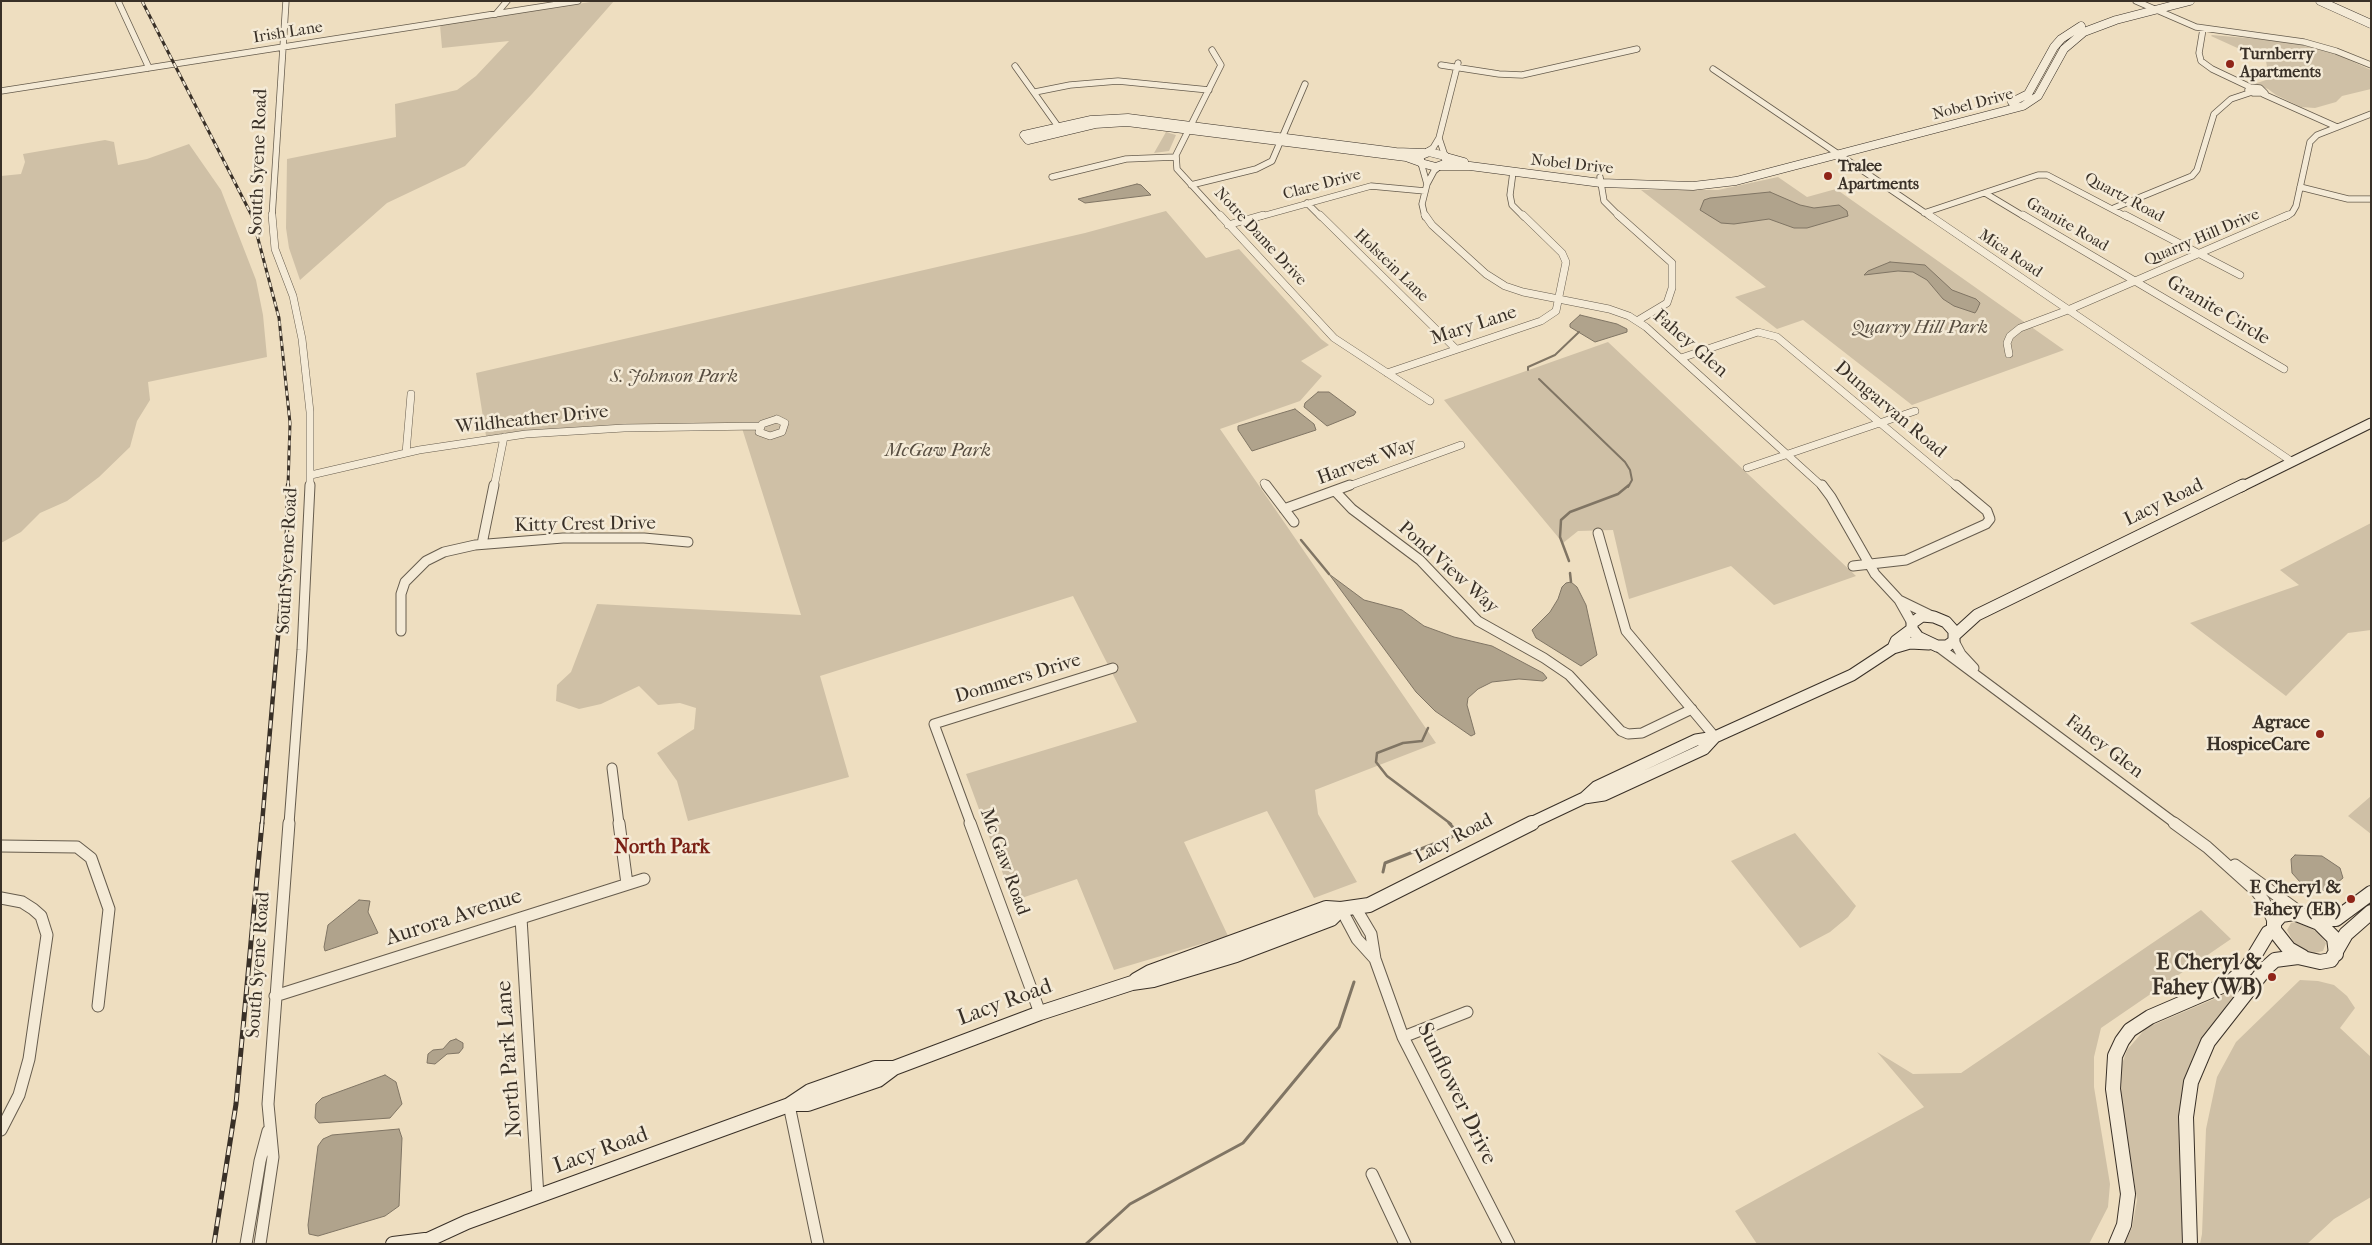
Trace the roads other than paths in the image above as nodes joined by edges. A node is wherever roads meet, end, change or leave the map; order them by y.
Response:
1 (118, 1) edge
2 (286, 1) edge
3 (507, 1) edge
4 (578, 1) edge
5 (2136, 1) edge
6 (2170, 1) edge
7 (2190, 1) edge
8 (2320, 1) edge
9 (2330, 1) edge
10 (2152, 8) junction
11 (496, 14) junction
12 (2371, 20) edge
13 (2371, 24) edge
14 (2204, 29) junction
15 (283, 47) junction
16 (1212, 50) dead end
17 (1637, 50) dead end
18 (1457, 64) junction
19 (1441, 65) dead end
20 (2371, 65) edge
21 (1015, 66) dead end
22 (149, 68) junction
23 (1713, 70) dead end
24 (1305, 84) dead end
25 (1209, 90) junction
26 (2251, 90) junction
27 (1, 91) edge
28 (1035, 92) junction
29 (2371, 114) edge
30 (2336, 127) junction
31 (1190, 128) junction
32 (1061, 130) joint
33 (1439, 138) junction
34 (1282, 140) junction
35 (1336, 147) junction
36 (1834, 152) junction
37 (1425, 153) junction
38 (1446, 156) junction
39 (1175, 158) junction
40 (1420, 162) junction
41 (1441, 166) junction
42 (1514, 172) junction
43 (1052, 178) dead end
44 (1600, 180) junction
45 (1191, 185) junction
46 (2300, 187) junction
47 (1426, 188) junction
48 (1985, 193) junction
49 (2371, 199) edge
50 (1307, 203) junction
51 (2114, 208) junction
52 (1924, 213) junction
53 (1228, 225) junction
54 (2200, 254) junction
55 (2240, 275) dead end
56 (2136, 281) junction
57 (1560, 299) junction
58 (2068, 310) junction
59 (1636, 320) junction
60 (1456, 349) junction
61 (2009, 354) dead end
62 (1681, 358) junction
63 (2284, 369) dead end
64 (1388, 373) junction
65 (411, 394) dead end
66 (1430, 401) dead end
67 (1915, 411) dead end
68 (1880, 423) junction
69 (2371, 423) edge
70 (760, 426) dead end
71 (504, 436) junction
72 (1461, 445) dead end
73 (406, 453) junction
74 (1788, 454) junction
75 (2291, 461) junction
76 (1747, 468) dead end
77 (311, 475) junction
78 (1264, 483) dead end
79 (1335, 490) junction
80 (1284, 509) junction
81 (1294, 522) dead end
82 (1598, 533) dead end
83 (688, 542) dead end
84 (482, 544) junction
85 (1869, 564) junction
86 (1853, 566) dead end
87 (1899, 600) junction
88 (1974, 617) junction
89 (1938, 618) junction
90 (1912, 626) junction
91 (401, 632) dead end
92 (1955, 638) junction
93 (1933, 645) junction
94 (1893, 648) junction
95 (1113, 668) dead end
96 (1980, 676) junction
97 (1692, 709) junction
98 (934, 724) joint
99 (1715, 737) junction
100 (612, 768) dead end
101 (1, 846) edge
102 (2207, 847) junction
103 (644, 879) dead end
104 (627, 884) junction
105 (2371, 893) edge
106 (1, 898) edge
107 (1348, 908) junction
108 (2371, 912) edge
109 (2306, 916) junction
110 (521, 918) junction
111 (2274, 927) junction
112 (2336, 954) junction
113 (1375, 959) joint
114 (2314, 961) junction
115 (275, 996) junction
116 (98, 1006) dead end
117 (1467, 1012) dead end
118 (1040, 1013) junction
119 (1403, 1037) junction
120 (791, 1104) junction
121 (269, 1127) junction
122 (1, 1130) edge
123 (1372, 1174) dead end
124 (538, 1197) junction
125 (422, 1242) edge
126 (246, 1244) edge
127 (260, 1244) edge
128 (394, 1244) edge
129 (818, 1244) edge
130 (1405, 1244) edge
131 (1509, 1244) edge
132 (2116, 1244) edge
133 (2190, 1244) edge

1 - 22 street
2 - 15 street, South Syene Road
3 - 11 street
4 - 11 street, Irish Lane
5 - 10 street
6 - 10 street, Nobel Drive
7 - 10 street, Nobel Drive
8 - 13 street
9 - 12 street
10 - 14 street
10 - 36 street, Nobel Drive
11 - 15 street, Irish Lane
14 - 20 street
14 - 26 street
15 - 22 street, Irish Lane
15 - 77 street, South Syene Road
16 - 25 street
17 - 18 street
18 - 19 street
18 - 33 street
21 - 28 street
22 - 27 street, Irish Lane
23 - 36 street, Mica Road
24 - 34 street
25 - 28 street
25 - 31 street
26 - 30 street
26 - 51 street
28 - 32 street
29 - 30 street, Quarry Hill Drive
30 - 46 street, Quarry Hill Drive
31 - 32 street, Nobel Drive
31 - 34 street, Nobel Drive
31 - 39 street
33 - 37 street
33 - 38 street
34 - 35 street, Nobel Drive
34 - 45 street
35 - 37 street, Nobel Drive
35 - 40 street, Nobel Drive
36 - 44 street, Nobel Drive
36 - 52 street, Mica Road
37 - 38 street, Nobel Drive
37 - 40 street
38 - 41 street
38 - 44 street, Nobel Drive
39 - 43 street
39 - 45 street, Notre Dame Drive
40 - 41 street, Nobel Drive
40 - 47 street, Fahey Glen
41 - 42 street, Nobel Drive
41 - 47 street
42 - 44 street, Nobel Drive
42 - 57 street
44 - 59 street
45 - 53 street, Notre Dame Drive
46 - 49 street
46 - 54 street, Quarry Hill Drive
47 - 50 street, Clare Drive
47 - 57 street, Fahey Glen
48 - 51 street, Quartz Road
48 - 52 street
48 - 56 street, Granite Road
50 - 53 street, Clare Drive
50 - 60 street, Holstein Lane
51 - 54 street, Quartz Road
52 - 58 street, Mica Road
53 - 64 street, Notre Dame Drive
54 - 55 street, Quartz Road
54 - 56 street, Quarry Hill Drive
56 - 58 street, Quarry Hill Drive
56 - 63 street, Granite Circle
57 - 59 street, Fahey Glen
57 - 60 street, Mary Lane
58 - 61 street, Quarry Hill Drive
58 - 75 street, Mica Road
59 - 62 street, Fahey Glen
60 - 64 street, Mary Lane
62 - 68 street, Dungarvan Road
62 - 74 street, Fahey Glen
64 - 66 street, Notre Dame Drive
65 - 73 street
67 - 68 street
68 - 74 street
68 - 85 street, Dungarvan Road
69 - 75 street, Lacy Road
70 - 71 street, Wildheather Drive
71 - 73 street, Wildheather Drive
71 - 84 street
72 - 79 street, Harvest Way
73 - 77 street, Wildheather Drive
74 - 76 street
74 - 85 street, Fahey Glen
75 - 88 street, Lacy Road
77 - 115 street, South Syene Road
78 - 80 street
79 - 80 street, Harvest Way
79 - 97 street, Pond View Way
80 - 81 street
82 - 97 street
83 - 84 street, Kitty Crest Drive
84 - 91 street, Kitty Crest Drive
85 - 86 street
85 - 87 street, Fahey Glen
87 - 89 street, Fahey Glen
87 - 90 street, Fahey Glen
88 - 89 street, Lacy Road
88 - 92 street, Lacy Road
89 - 90 street
89 - 92 street
90 - 93 street
90 - 94 street, Lacy Road
92 - 93 street
92 - 96 street, Fahey Glen
93 - 94 street, Lacy Road
93 - 96 street, Fahey Glen
94 - 99 street, Lacy Road
95 - 98 street, Dommers Drive
96 - 102 street, Fahey Glen
97 - 99 street
98 - 118 street, Mc Gaw Road
99 - 107 street, Lacy Road
100 - 104 street
101 - 116 street
102 - 109 street, Fahey Glen
102 - 111 street, Fahey Glen
103 - 104 street, Aurora Avenue
104 - 110 street, Aurora Avenue
105 - 109 street
106 - 122 street
107 - 113 street, Sunflower Drive
107 - 118 street, Lacy Road
108 - 112 street
109 - 111 street
109 - 112 street
110 - 115 street, Aurora Avenue
110 - 124 street, North Park Lane
111 - 114 street
111 - 132 street
112 - 114 street
113 - 119 street, Sunflower Drive
114 - 133 street
115 - 121 street, South Syene Road
117 - 119 street
118 - 120 street, Lacy Road
119 - 131 street, Sunflower Drive
120 - 124 street, Lacy Road
120 - 129 street
121 - 126 street, South Syene Road
121 - 127 street, South Syene Road
123 - 130 street
124 - 125 street, Lacy Road
125 - 128 street, Lacy Road

